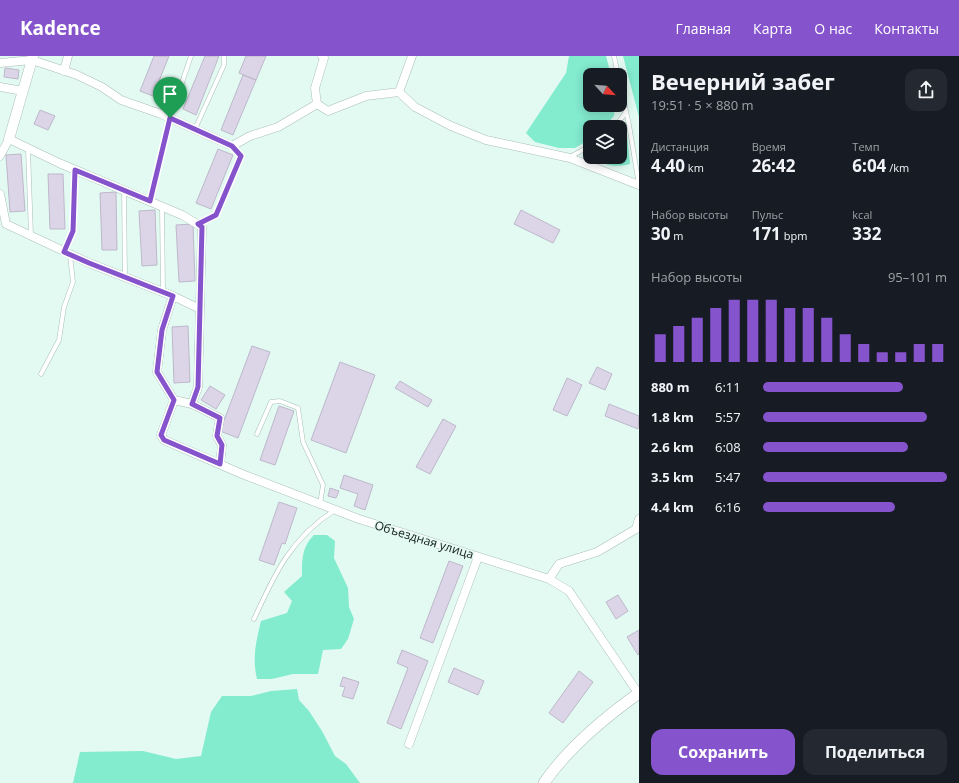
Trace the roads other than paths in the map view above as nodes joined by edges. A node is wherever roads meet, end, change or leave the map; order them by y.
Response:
1 (68, 56) edge
2 (191, 56) edge
3 (224, 56) edge
4 (322, 56) edge
5 (412, 56) edge
6 (614, 56) edge
7 (32, 58) edge
8 (0, 63) edge
9 (617, 68) edge
10 (64, 71) junction
11 (0, 87) edge
12 (24, 91) junction
13 (399, 92) junction
14 (317, 104) junction
15 (626, 112) joint
16 (170, 118) junction
17 (620, 120) edge
18 (195, 130) junction
19 (9, 139) junction
20 (232, 146) junction
21 (28, 148) junction
22 (583, 150) edge
23 (0, 156) edge
24 (570, 158) junction
25 (75, 170) junction
26 (639, 185) edge
27 (124, 190) junction
28 (0, 194) edge
29 (150, 201) junction
30 (162, 206) junction
31 (2, 218) edge
32 (198, 224) junction
33 (31, 236) junction
34 (67, 253) junction
35 (125, 278) junction
36 (164, 293) junction
37 (173, 296) junction
38 (200, 310) junction
39 (41, 374) dead end
40 (174, 400) junction
41 (192, 404) junction
42 (257, 434) dead end
43 (220, 464) junction
44 (320, 504) junction
45 (336, 510) junction
46 (639, 519) edge
47 (478, 557) junction
48 (549, 579) junction
49 (254, 620) dead end
50 (638, 693) edge
51 (409, 744) dead end
52 (544, 783) edge

1 - 10 street
2 - 16 lane
3 - 18 lane
4 - 14 street
5 - 13 street
6 - 9 lane
7 - 8 street
7 - 10 street
7 - 12 street
10 - 16 street
11 - 12 street
12 - 19 street
13 - 14 street
13 - 24 street
14 - 20 street
15 - 17 lane
15 - 26 lane
16 - 18 street
16 - 29 lane
18 - 20 street
19 - 21 street
19 - 23 street
20 - 32 lane
21 - 25 street
21 - 33 lane
22 - 24 lane
24 - 26 street
25 - 27 street
25 - 34 lane
27 - 29 street
27 - 35 lane
28 - 31 street
29 - 30 street
30 - 32 street
30 - 36 lane
31 - 33 street
32 - 38 street
33 - 34 street
34 - 35 street
34 - 39 lane
35 - 36 street
36 - 37 street
37 - 38 street
37 - 40 street
38 - 41 street
40 - 41 street
40 - 43 street, Объездная улица
41 - 43 street
42 - 44 lane
43 - 44 street, Объездная улица
44 - 45 street, Объездная улица
45 - 47 street, Объездная улица
45 - 49 lane
46 - 48 street
47 - 48 street, Объездная улица
47 - 51 street
48 - 50 street, Объездная улица
50 - 52 main road, Объездная улица

